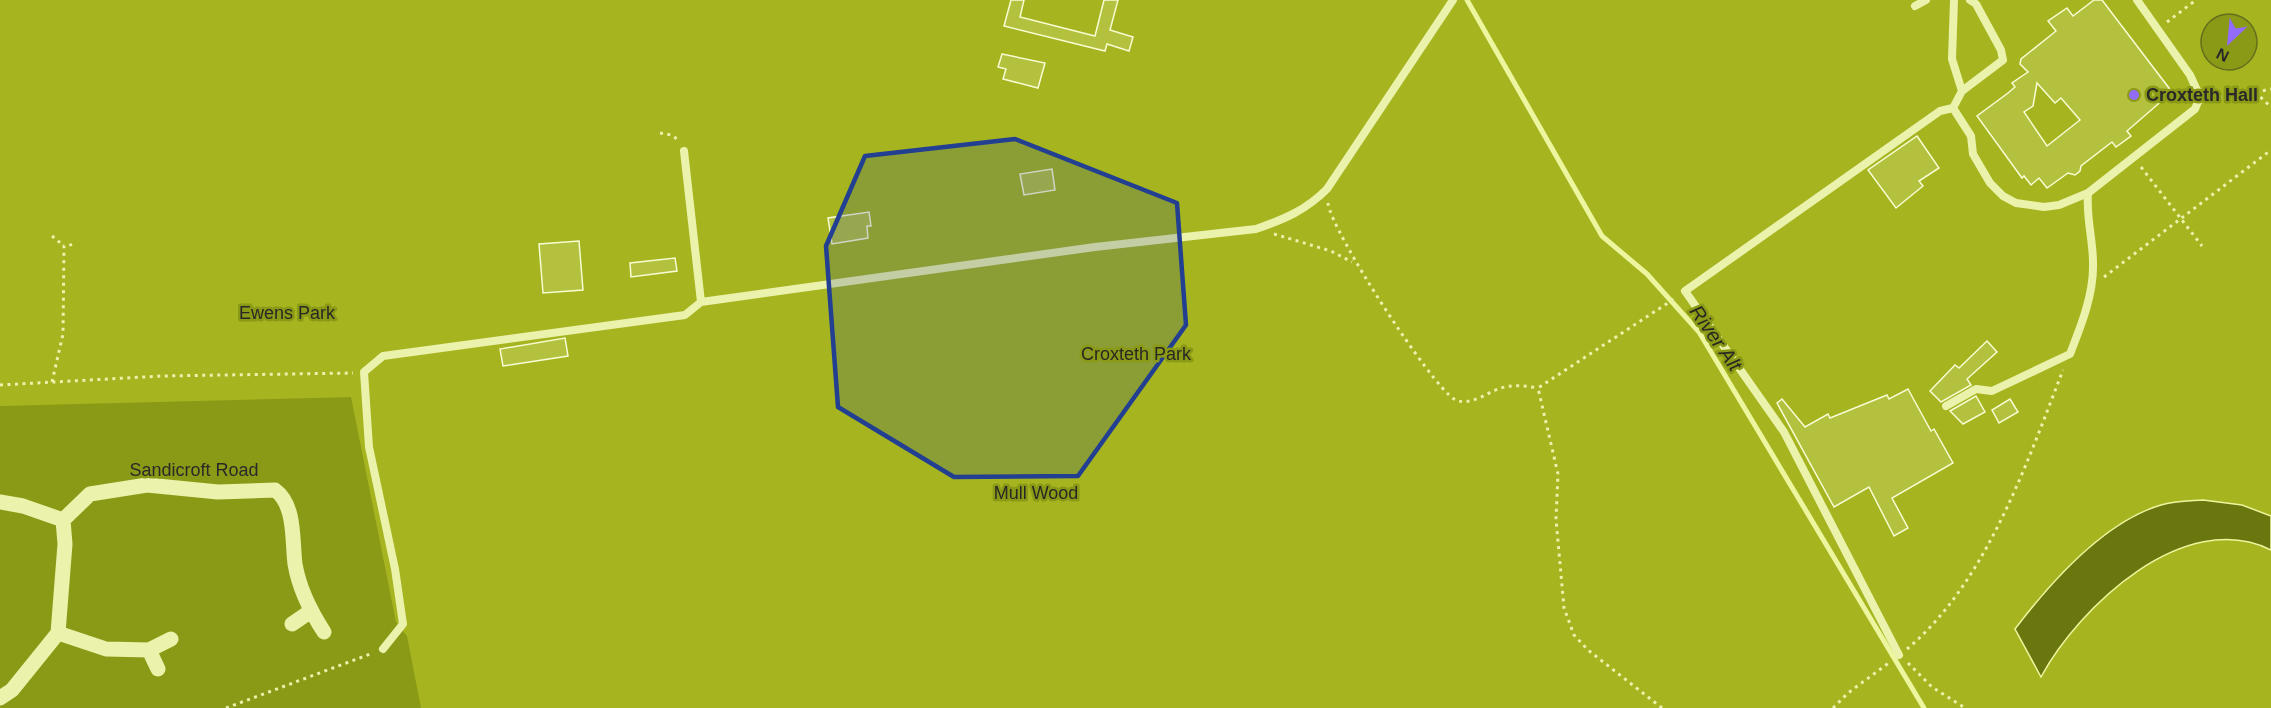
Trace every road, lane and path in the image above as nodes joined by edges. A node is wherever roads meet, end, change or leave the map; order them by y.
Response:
1 (1453, 0) edge
2 (1926, 0) edge
3 (1954, 0) edge
4 (1970, 0) edge
5 (2137, 0) edge
6 (2196, 0) edge
7 (1915, 6) dead end
8 (2158, 28) junction
9 (2271, 89) edge
10 (1962, 91) junction
11 (2255, 92) junction
12 (2200, 97) junction
13 (2271, 107) edge
14 (1953, 108) junction
15 (660, 133) dead end
16 (2271, 150) edge
17 (684, 152) joint
18 (2132, 157) junction
19 (1327, 189) junction
20 (2088, 193) junction
21 (2181, 217) junction
22 (1256, 229) junction
23 (52, 236) dead end
24 (76, 244) dead end
25 (64, 246) junction
26 (2202, 246) dead end
27 (1354, 263) junction
28 (2093, 286) junction
29 (1676, 297) dead end
30 (701, 302) junction
31 (2070, 354) junction
32 (364, 372) junction
33 (52, 382) junction
34 (0, 384) edge
35 (1538, 388) junction
36 (1946, 406) dead end
37 (0, 502) edge
38 (63, 520) junction
39 (311, 611) junction
40 (292, 624) dead end
41 (324, 632) dead end
42 (57, 633) junction
43 (171, 639) dead end
44 (383, 649) joint
45 (149, 650) junction
46 (1899, 655) junction
47 (158, 669) dead end
48 (0, 698) edge
49 (226, 708) edge
50 (1662, 708) edge
51 (1833, 708) edge
52 (1965, 708) edge

1 - 19 lane
2 - 7 lane
3 - 10 lane
4 - 10 lane
5 - 8 lane
6 - 8 path
8 - 12 lane
9 - 11 path
10 - 14 lane
11 - 12 path
11 - 13 path
12 - 18 lane
14 - 20 lane
14 - 46 lane
15 - 17 path
16 - 21 path
17 - 30 lane
18 - 20 lane
18 - 21 path
19 - 22 lane
19 - 27 path
20 - 28 lane
21 - 26 path
21 - 28 path
22 - 27 path
22 - 30 lane
23 - 25 path
24 - 25 path
25 - 33 path
27 - 35 path
28 - 31 lane
29 - 35 path
30 - 32 lane
31 - 36 lane
31 - 46 path
32 - 33 path
32 - 44 lane
33 - 34 path
35 - 50 path
37 - 38 street
38 - 39 street, Sandicroft Road
38 - 42 street
39 - 40 street
39 - 41 street, Sandicroft Road
42 - 45 street
42 - 48 street
43 - 45 street
44 - 49 path
45 - 47 street
46 - 51 path
46 - 52 path

